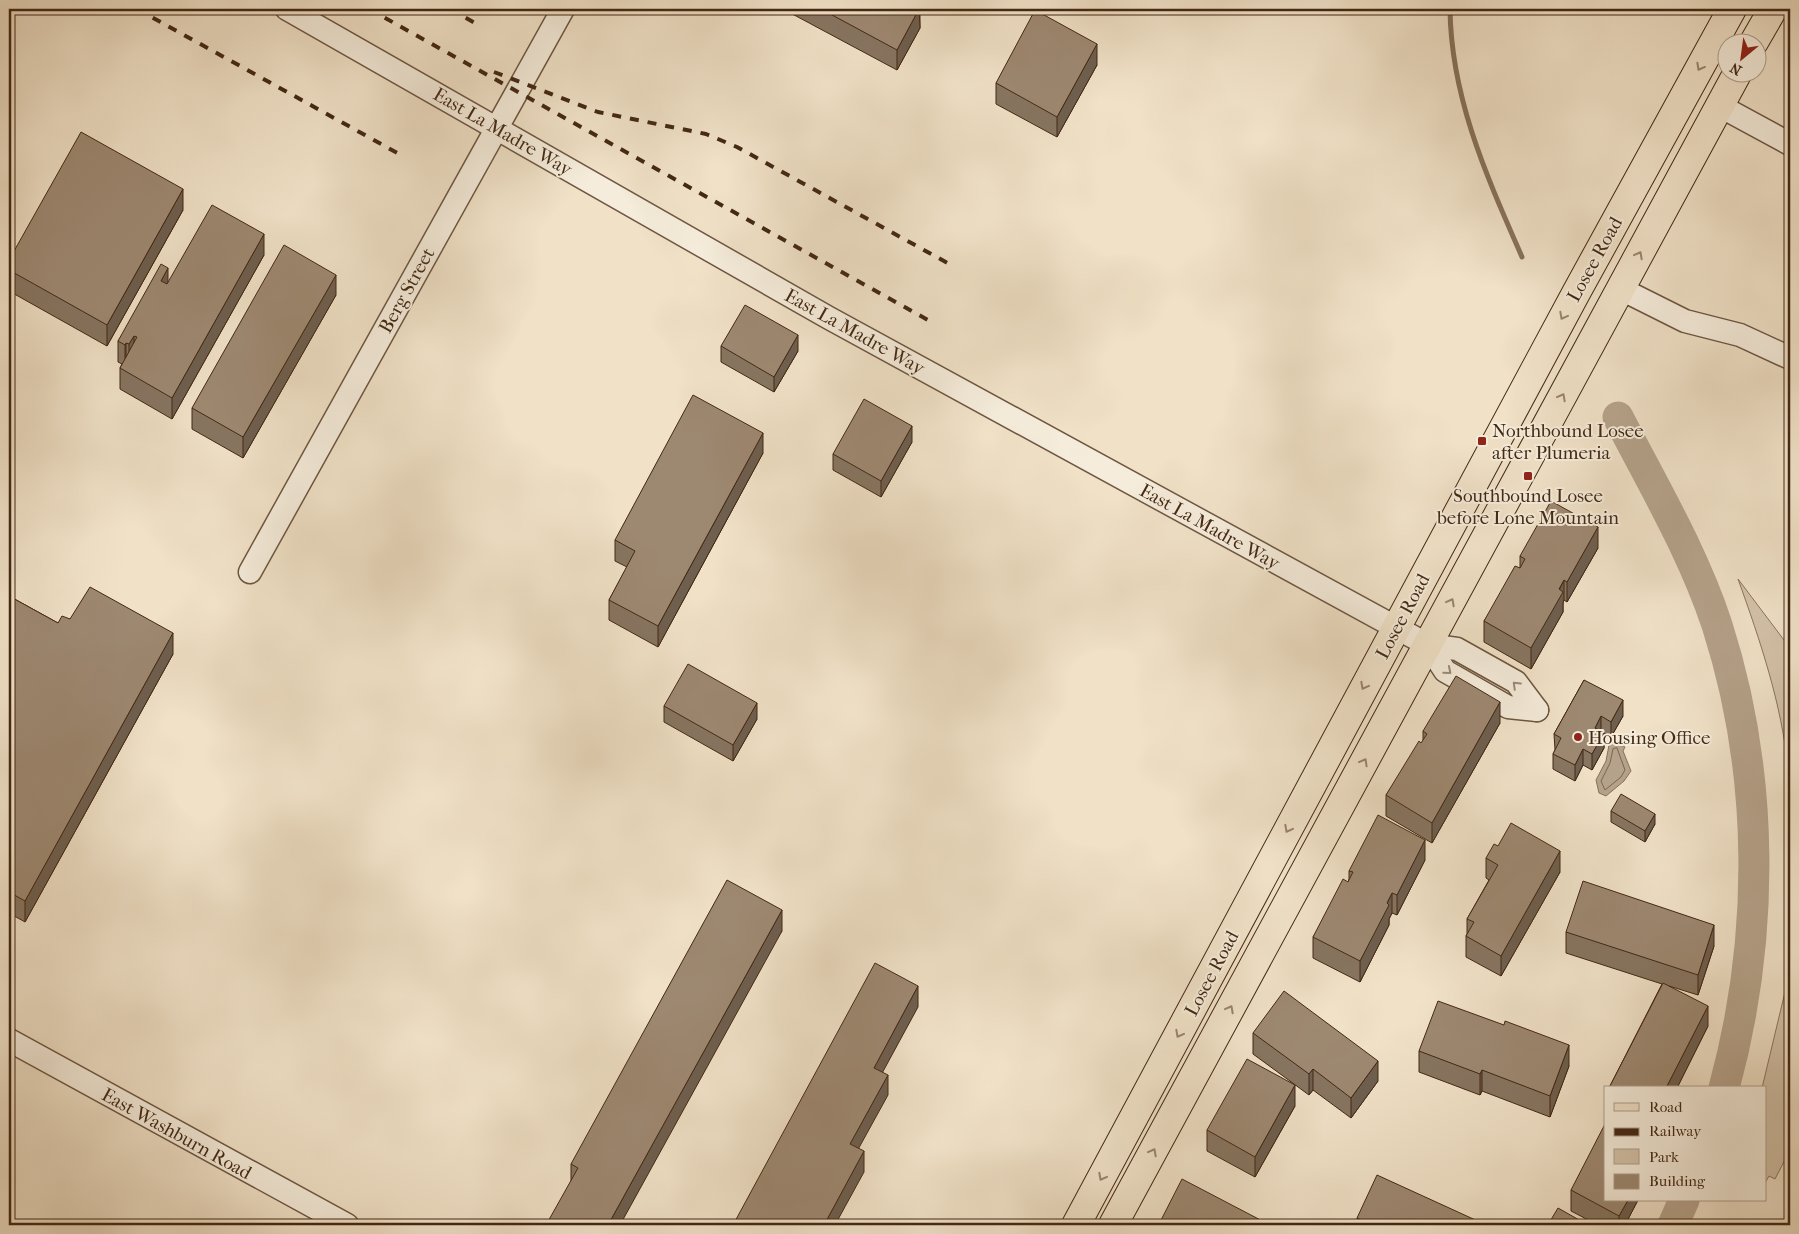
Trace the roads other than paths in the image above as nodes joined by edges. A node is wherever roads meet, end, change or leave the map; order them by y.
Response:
1 (286, 9) edge
2 (563, 9) edge
3 (1732, 9) edge
4 (1772, 9) edge
5 (1759, 32) edge
6 (1733, 82) edge
7 (1720, 106) junction
8 (497, 127) junction
9 (1790, 144) edge
10 (1638, 179) junction
11 (1621, 289) junction
12 (1790, 358) edge
13 (250, 572) dead end
14 (1396, 627) junction
15 (1428, 645) junction
16 (9, 1040) edge
17 (347, 1225) edge
18 (1076, 1225) edge
19 (1113, 1225) edge

1 - 8 street, East La Madre Way
2 - 8 street, Berg Street
3 -> 10 main road, Losee Road
4 - 5 main road
6 - 7 main road, Losee Road
7 - 9 street
11 -> 7 main road, Losee Road
8 - 13 street, Berg Street
8 - 14 street, East La Madre Way
10 - 11 main road
10 -> 14 main road, Losee Road
11 - 12 street
15 -> 11 main road, Losee Road
14 - 15 street, East La Madre Way
14 -> 18 main road, Losee Road
19 -> 15 main road, Losee Road
16 - 17 street, East Washburn Road

